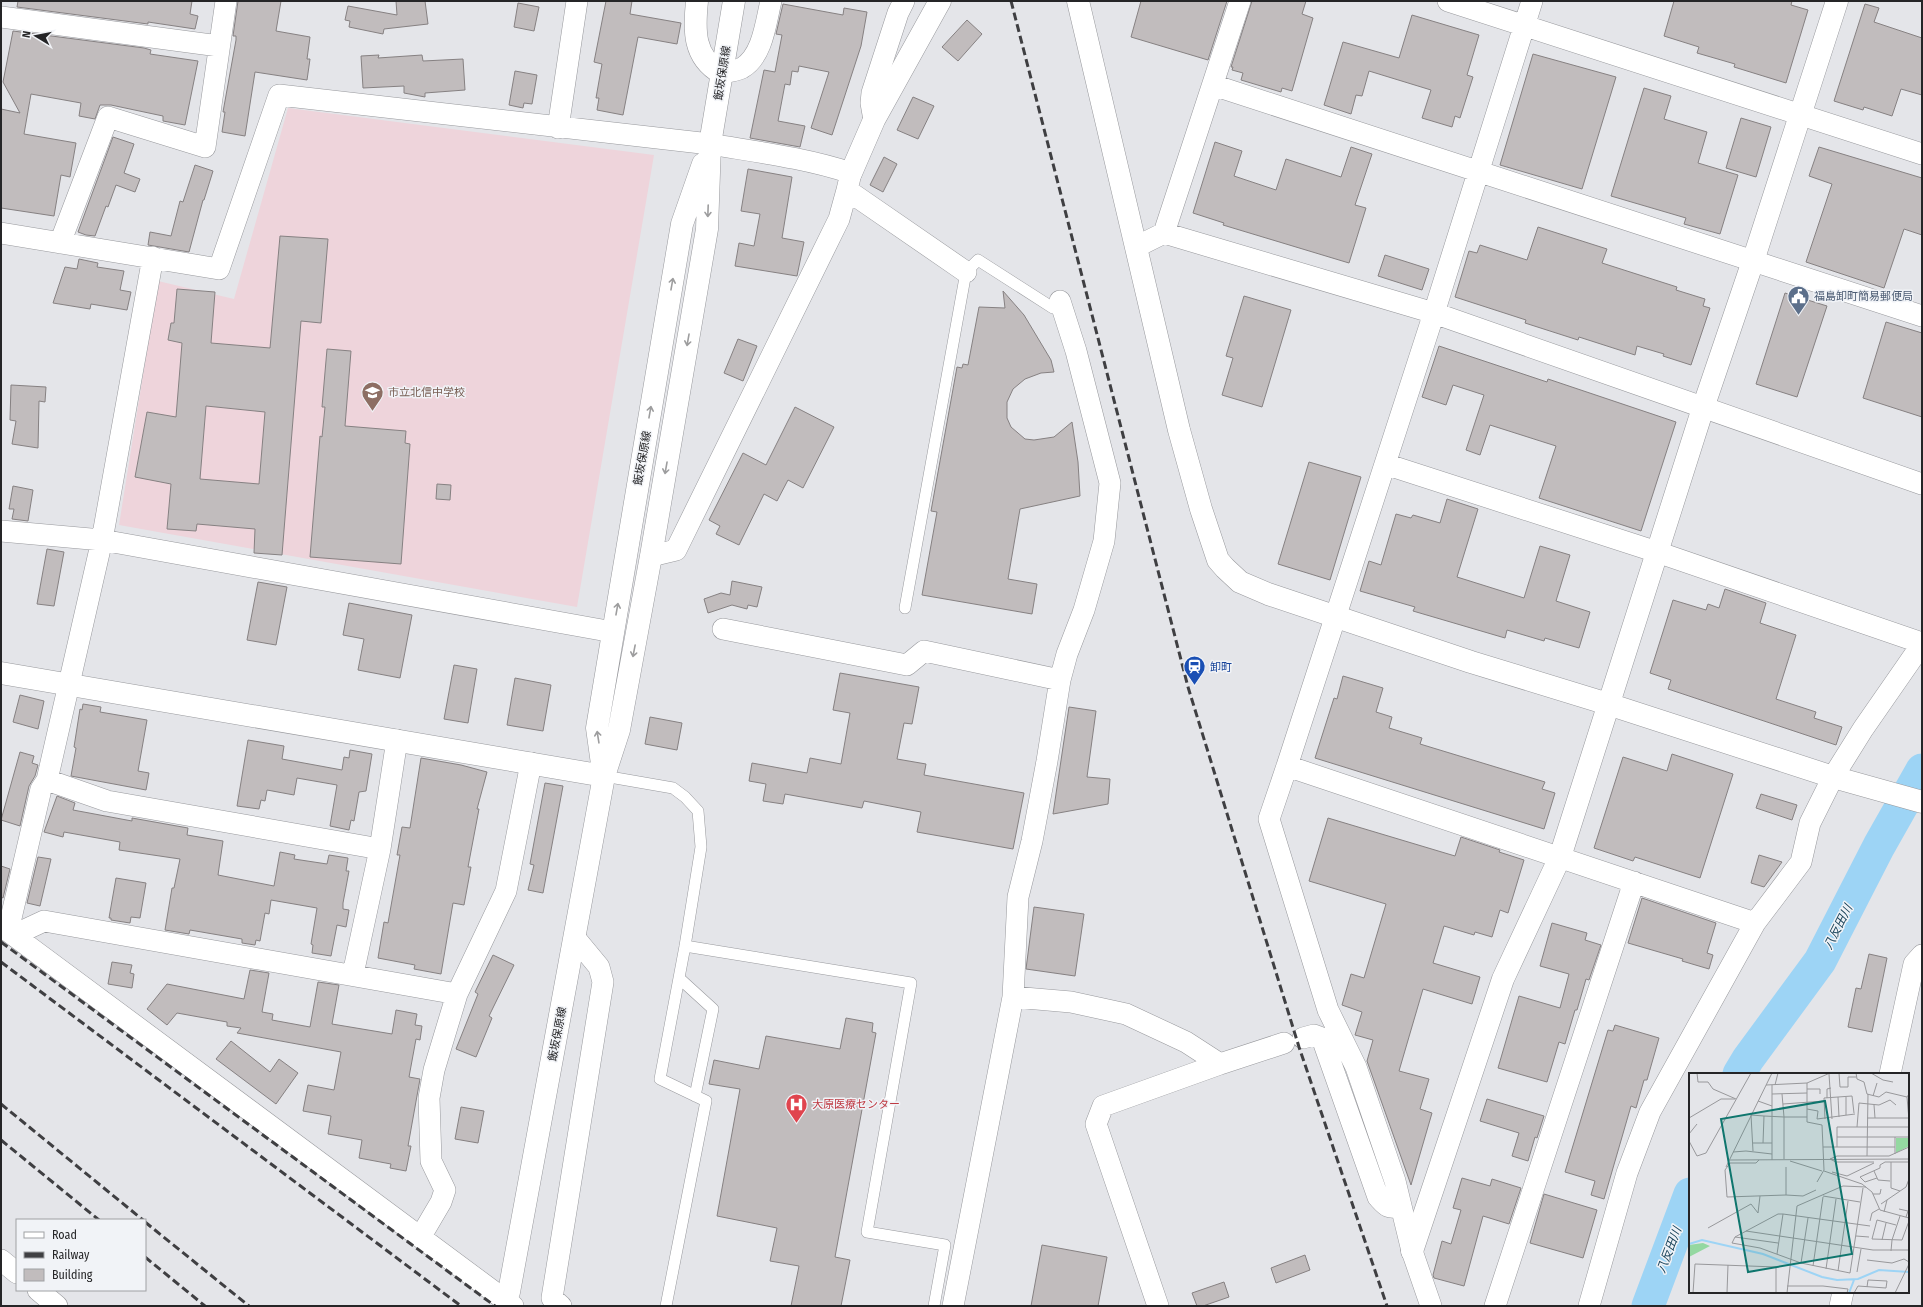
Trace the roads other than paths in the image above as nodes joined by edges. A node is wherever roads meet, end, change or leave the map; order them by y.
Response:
1 (226, 1) edge
2 (577, 1) edge
3 (697, 1) edge
4 (734, 1) edge
5 (771, 1) edge
6 (904, 1) edge
7 (940, 1) edge
8 (1078, 1) edge
9 (1240, 1) edge
10 (1448, 1) edge
11 (1532, 1) edge
12 (1837, 1) edge
13 (1, 20) edge
14 (1524, 27) junction
15 (219, 46) junction
16 (721, 73) junction
17 (1213, 85) junction
18 (1801, 114) junction
19 (874, 120) junction
20 (558, 128) junction
21 (710, 144) junction
22 (1922, 154) edge
23 (1478, 172) junction
24 (849, 182) junction
25 (1, 232) edge
26 (1164, 233) junction
27 (60, 243) junction
28 (1136, 247) junction
29 (153, 258) junction
30 (1753, 261) junction
31 (966, 272) junction
32 (1061, 305) joint
33 (1434, 313) junction
34 (1922, 316) edge
35 (1702, 408) junction
36 (1385, 464) junction
37 (1922, 484) edge
38 (1, 531) edge
39 (102, 540) junction
40 (1657, 552) junction
41 (652, 556) junction
42 (905, 608) dead end
43 (1336, 616) junction
44 (723, 629) dead end
45 (613, 632) junction
46 (1922, 643) edge
47 (1, 673) edge
48 (1060, 680) junction
49 (69, 685) junction
50 (1608, 704) junction
51 (397, 740) junction
52 (531, 763) junction
53 (1287, 766) junction
54 (604, 776) junction
55 (1833, 777) junction
56 (48, 780) junction
57 (1922, 802) edge
58 (380, 849) junction
59 (1560, 857) junction
60 (1634, 882) junction
61 (1755, 923) junction
62 (8, 930) edge
63 (575, 938) junction
64 (685, 946) junction
65 (1922, 955) edge
66 (353, 974) junction
67 (679, 978) junction
68 (457, 994) junction
69 (1013, 997) junction
70 (1220, 1064) junction
71 (1890, 1073) edge
72 (695, 1096) junction
73 (1401, 1206) junction
74 (421, 1236) junction
75 (1412, 1251) junction
76 (1, 1260) edge
77 (16, 1272) edge
78 (39, 1291) edge
79 (1844, 1293) edge
80 (511, 1299) edge
81 (57, 1306) edge
82 (561, 1306) edge
83 (666, 1306) edge
84 (934, 1306) edge
85 (954, 1306) edge
86 (1158, 1306) edge
87 (1431, 1306) edge
88 (1495, 1306) edge
89 (1589, 1306) edge
90 (1840, 1306) edge

1 - 15 street
2 - 20 street
3 - 16 street
4 - 16 street, 飯坂保原線
5 - 16 street
6 - 19 street
7 - 19 street
8 - 28 street
9 - 17 street
10 - 14 street
11 - 14 street
12 - 18 street
13 - 15 street
14 - 18 street
14 - 23 street
15 - 27 street
16 - 21 street, 飯坂保原線
17 - 23 street
17 - 26 street
18 - 22 street
18 - 30 street
19 - 24 street
20 - 21 street
20 - 29 street
21 - 24 street
21 -> 41 street, 飯坂保原線
45 -> 21 street, 飯坂保原線
23 - 30 street
23 - 33 street
24 - 31 street
24 - 41 street
25 - 27 street
26 - 28 street
26 - 33 street
27 - 29 street
28 - 43 street
29 - 39 street
30 - 34 street
30 - 35 street
31 - 32 lane
31 - 42 lane
32 - 48 street
33 - 35 street
33 - 36 street
35 - 37 street
35 - 40 street
36 - 40 street
36 - 43 street
38 - 39 street
39 - 45 street
39 - 49 street
40 - 46 street
40 - 50 street
41 -> 54 street, 飯坂保原線
43 - 50 street
43 - 53 street
44 - 48 street
54 -> 45 street, 飯坂保原線
46 - 55 street
47 - 49 street
48 - 69 street
49 - 51 street
49 - 56 street
50 - 55 street
50 - 59 street
51 - 52 street
51 - 58 street
52 - 54 street
52 - 68 street
53 - 59 street
53 - 73 street
54 - 63 street, 飯坂保原線
54 - 64 lane
55 - 57 street
55 - 61 street
56 - 58 street
56 - 62 street
58 - 66 street
59 - 60 street
59 - 75 street
60 - 61 street
60 - 88 street
61 - 89 street
62 - 66 street
62 - 74 street
63 - 80 street, 飯坂保原線
63 - 82 street
64 - 67 lane
64 - 84 lane
65 - 71 street
66 - 68 street
67 - 72 lane
67 - 72 lane
68 - 74 street
69 - 70 street
69 - 85 street
70 - 73 street
70 - 86 street
72 - 83 lane
73 - 75 street
74 - 80 street
75 - 87 street
76 - 77 street
78 - 81 street
79 - 90 street

